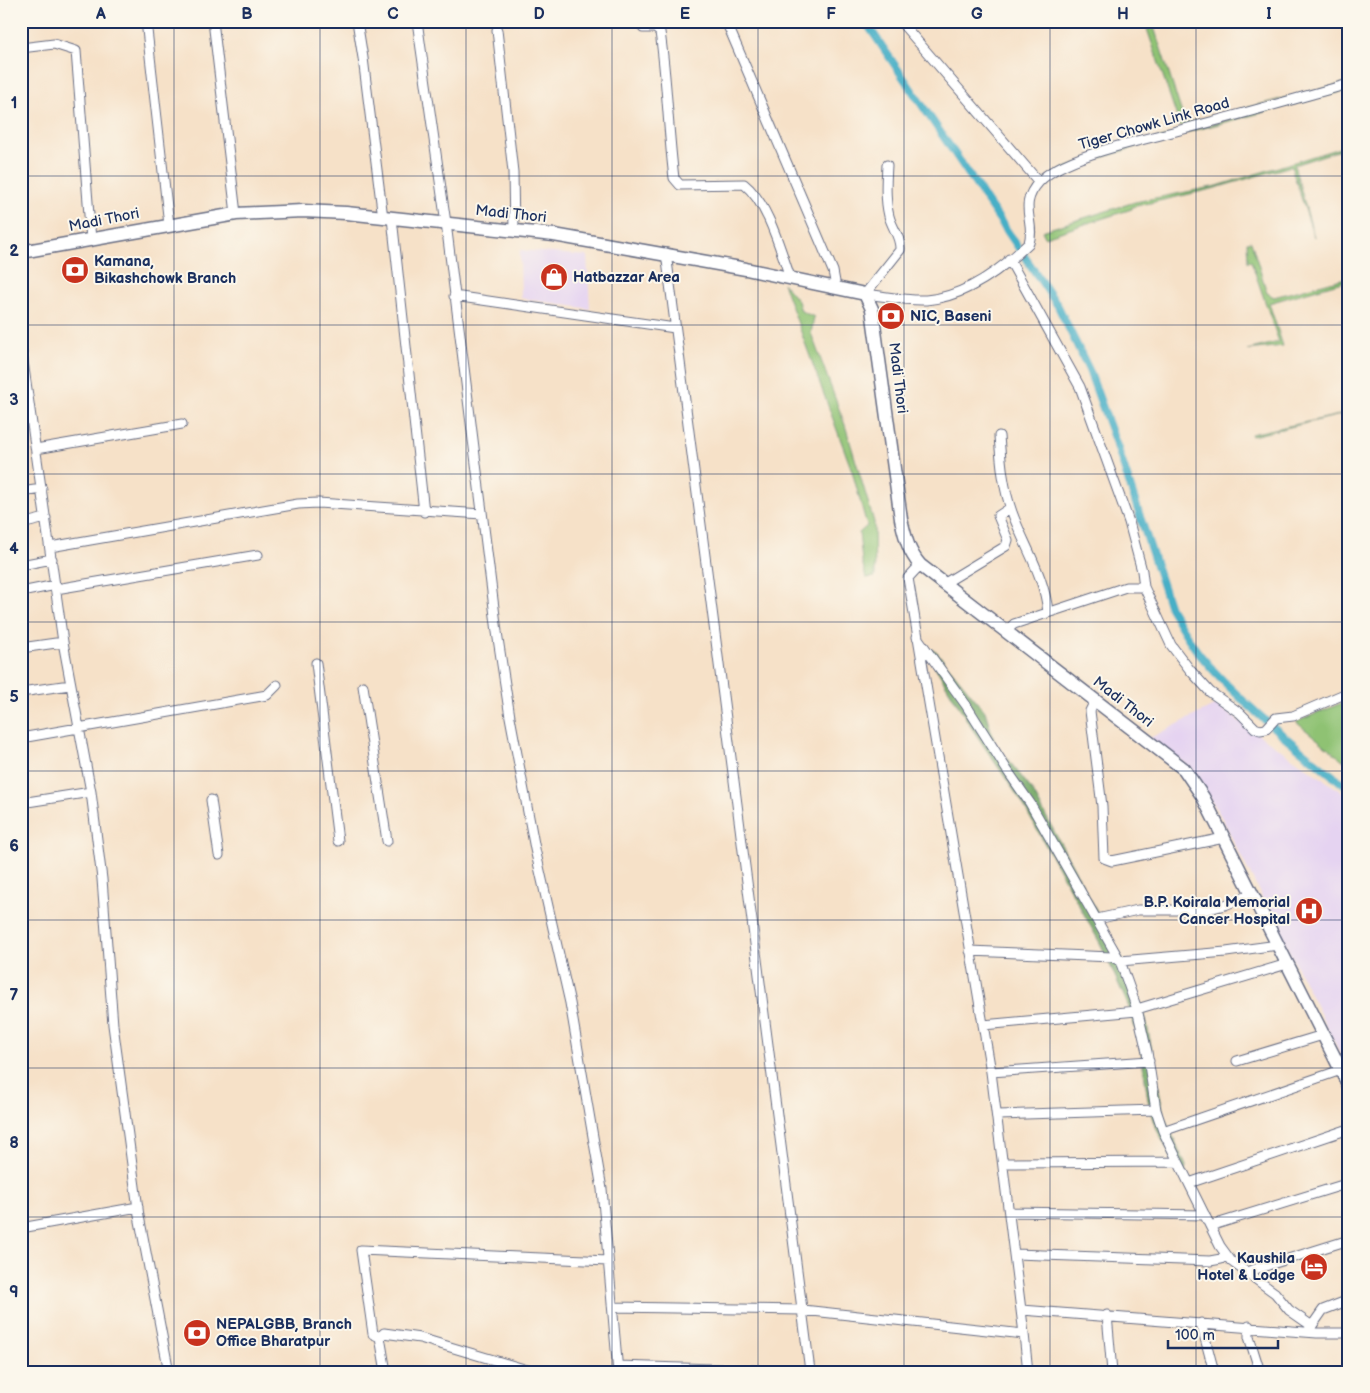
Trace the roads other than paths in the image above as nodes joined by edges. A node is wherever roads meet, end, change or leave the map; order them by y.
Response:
1 (146, 21) edge
2 (213, 21) edge
3 (356, 21) edge
4 (417, 21) edge
5 (726, 21) edge
6 (900, 21) edge
7 (643, 28) dead end
8 (497, 30) dead end
9 (21, 48) edge
10 (1349, 84) edge
11 (887, 165) dead end
12 (1039, 182) junction
13 (236, 214) junction
14 (388, 218) junction
15 (446, 223) junction
16 (169, 225) junction
17 (514, 230) junction
18 (91, 240) junction
19 (21, 252) edge
20 (666, 254) junction
21 (1012, 257) junction
22 (790, 278) junction
23 (836, 287) junction
24 (865, 294) junction
25 (454, 296) junction
26 (675, 328) junction
27 (21, 347) edge
28 (23, 377) edge
29 (182, 424) dead end
30 (999, 436) dead end
31 (36, 449) junction
32 (42, 489) junction
33 (21, 492) edge
34 (1010, 508) junction
35 (424, 512) junction
36 (482, 514) junction
37 (46, 518) junction
38 (21, 524) edge
39 (50, 547) junction
40 (258, 555) dead end
41 (52, 559) junction
42 (21, 565) edge
43 (920, 565) junction
44 (945, 583) junction
45 (56, 587) junction
46 (1144, 588) junction
47 (21, 592) edge
48 (1048, 613) junction
49 (1005, 632) junction
50 (917, 637) junction
51 (63, 642) junction
52 (21, 648) edge
53 (316, 663) dead end
54 (70, 685) junction
55 (277, 685) dead end
56 (363, 686) dead end
57 (21, 692) edge
58 (1349, 692) edge
59 (1095, 701) junction
60 (79, 729) junction
61 (21, 738) edge
62 (91, 792) junction
63 (211, 800) dead end
64 (21, 803) edge
65 (1224, 838) junction
66 (338, 841) dead end
67 (386, 841) dead end
68 (219, 856) dead end
69 (1252, 894) junction
70 (1096, 919) junction
71 (1278, 945) junction
72 (970, 951) junction
73 (1120, 962) junction
74 (1287, 964) junction
75 (1137, 1010) junction
76 (983, 1024) junction
77 (1323, 1035) junction
78 (1148, 1061) junction
79 (1237, 1061) dead end
80 (1341, 1070) junction
81 (991, 1072) junction
82 (1349, 1086) edge
83 (1156, 1110) junction
84 (998, 1115) junction
85 (1349, 1129) edge
86 (1163, 1131) junction
87 (1177, 1162) junction
88 (1004, 1163) junction
89 (1189, 1182) junction
90 (1349, 1183) edge
91 (138, 1207) junction
92 (1010, 1212) junction
93 (1205, 1215) junction
94 (1210, 1226) junction
95 (21, 1228) edge
96 (1349, 1240) edge
97 (1015, 1254) junction
98 (1225, 1255) junction
99 (608, 1260) junction
100 (1246, 1272) junction
101 (1349, 1300) edge
102 (612, 1307) junction
103 (803, 1310) junction
104 (1022, 1310) junction
105 (1107, 1315) junction
106 (1201, 1323) junction
107 (1248, 1326) junction
108 (1310, 1328) junction
109 (1349, 1332) edge
110 (1024, 1334) junction
111 (380, 1337) junction
112 (618, 1369) edge
113 (812, 1371) edge
114 (169, 1372) edge
115 (386, 1372) edge
116 (534, 1372) edge
117 (1028, 1372) edge
118 (1112, 1372) edge
119 (1214, 1372) edge
120 (1260, 1372) edge

1 - 16 street
2 - 13 street
3 - 14 street
4 - 15 street
5 - 23 street
6 - 12 street
7 - 22 street
8 - 17 street
9 - 18 street
10 - 12 street, Tiger Chowk Link Road
11 - 24 street
12 - 21 street, Tiger Chowk Link Road
13 - 14 main road, Madi Thori
13 - 16 main road, Madi Thori
14 - 15 main road, Madi Thori
14 - 35 street
15 - 17 main road, Madi Thori
15 - 25 street
16 - 18 main road, Madi Thori
17 - 20 main road, Madi Thori
18 - 19 main road, Madi Thori
20 - 22 main road, Madi Thori
20 - 26 street
21 - 24 street
21 - 46 street
22 - 23 main road, Madi Thori
23 - 24 main road, Madi Thori
24 - 43 main road, Madi Thori
25 - 26 street
25 - 36 street
26 - 103 street
27 - 28 street
28 - 31 street
29 - 31 street
30 - 34 street
31 - 32 street
32 - 33 street
32 - 37 street
34 - 44 street
34 - 48 street
35 - 36 street
35 - 39 street
36 - 99 street
37 - 38 street
37 - 39 street
39 - 41 street
40 - 45 street
41 - 42 street
41 - 45 street
43 - 44 main road, Madi Thori
43 - 50 street
44 - 49 main road, Madi Thori
45 - 47 street
45 - 51 street
46 - 48 street
46 - 58 street
48 - 49 street
49 - 59 main road, Madi Thori
50 - 70 street
50 - 72 street
51 - 52 street
51 - 54 street
53 - 66 street
54 - 57 street
54 - 60 street
55 - 60 street
56 - 67 street
59 - 65 main road, Madi Thori
59 - 65 street
60 - 61 street
60 - 62 street
62 - 64 street
62 - 91 street
63 - 68 street
65 - 69 main road, Madi Thori
69 - 70 street
69 - 71 main road, Madi Thori
70 - 73 street
71 - 73 street
71 - 74 main road, Madi Thori
72 - 73 street
72 - 76 street
73 - 75 street
74 - 75 street
74 - 77 main road, Madi Thori
75 - 76 street
75 - 78 street
76 - 81 street
77 - 79 street
77 - 80 main road, Madi Thori
78 - 81 street
78 - 83 street
80 - 82 main road, Madi Thori
80 - 86 street
81 - 84 street
83 - 84 street
83 - 86 street
84 - 88 street
85 - 89 street
86 - 87 street
87 - 88 street
87 - 89 street
88 - 92 street
89 - 93 street
90 - 94 street
91 - 95 street
91 - 114 street
92 - 93 street
92 - 97 street
93 - 94 street
94 - 98 street
96 - 100 street
97 - 98 street
97 - 104 street
98 - 100 street
99 - 102 street
99 - 111 street
100 - 108 street
101 - 108 street
102 - 103 street
102 - 112 street
103 - 110 street
103 - 113 street
104 - 105 street
104 - 110 street
105 - 106 street
105 - 118 street
106 - 107 street
106 - 119 street
107 - 108 street
107 - 120 street
108 - 109 street
110 - 117 street
111 - 115 street
111 - 116 street
112 - 113 street

